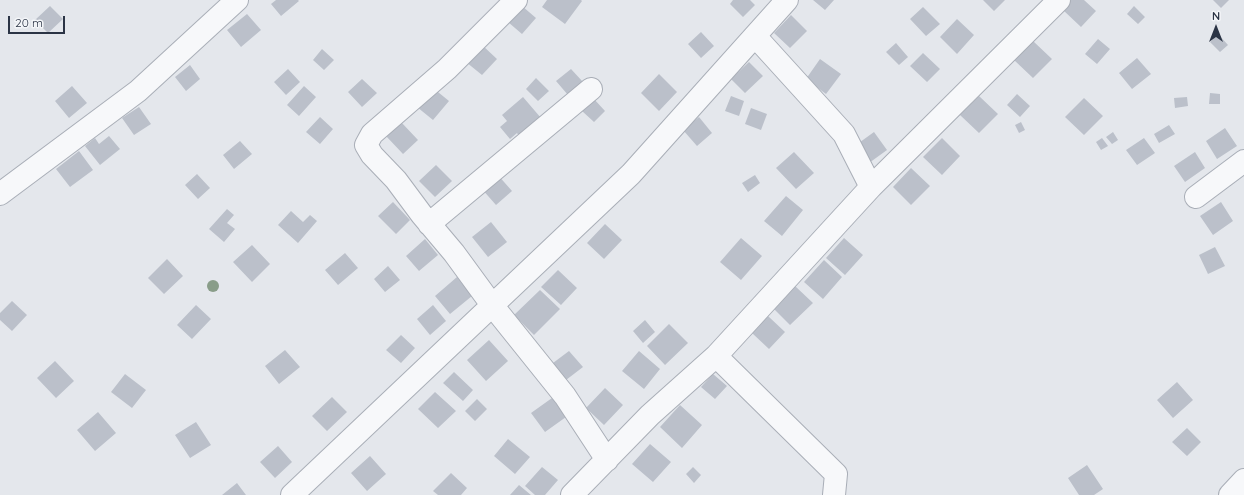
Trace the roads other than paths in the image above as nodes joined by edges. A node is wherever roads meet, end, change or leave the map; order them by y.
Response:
1 (237, 0) edge
2 (516, 0) edge
3 (787, 0) edge
4 (1059, 0) edge
5 (755, 36) junction
6 (591, 89) dead end
7 (1244, 160) edge
8 (871, 187) junction
9 (0, 194) edge
10 (1196, 196) dead end
11 (429, 224) junction
12 (492, 305) junction
13 (716, 356) junction
14 (607, 460) junction
15 (1244, 480) edge
16 (292, 495) edge
17 (572, 495) edge
18 (834, 495) edge
19 (1230, 495) edge

1 - 9 street
2 - 11 street
3 - 5 street
4 - 8 street
5 - 8 street
5 - 12 street
6 - 11 street
7 - 10 street
8 - 13 street
11 - 12 street
12 - 14 street
12 - 16 street
13 - 14 street
13 - 18 street
14 - 17 street
15 - 19 street

